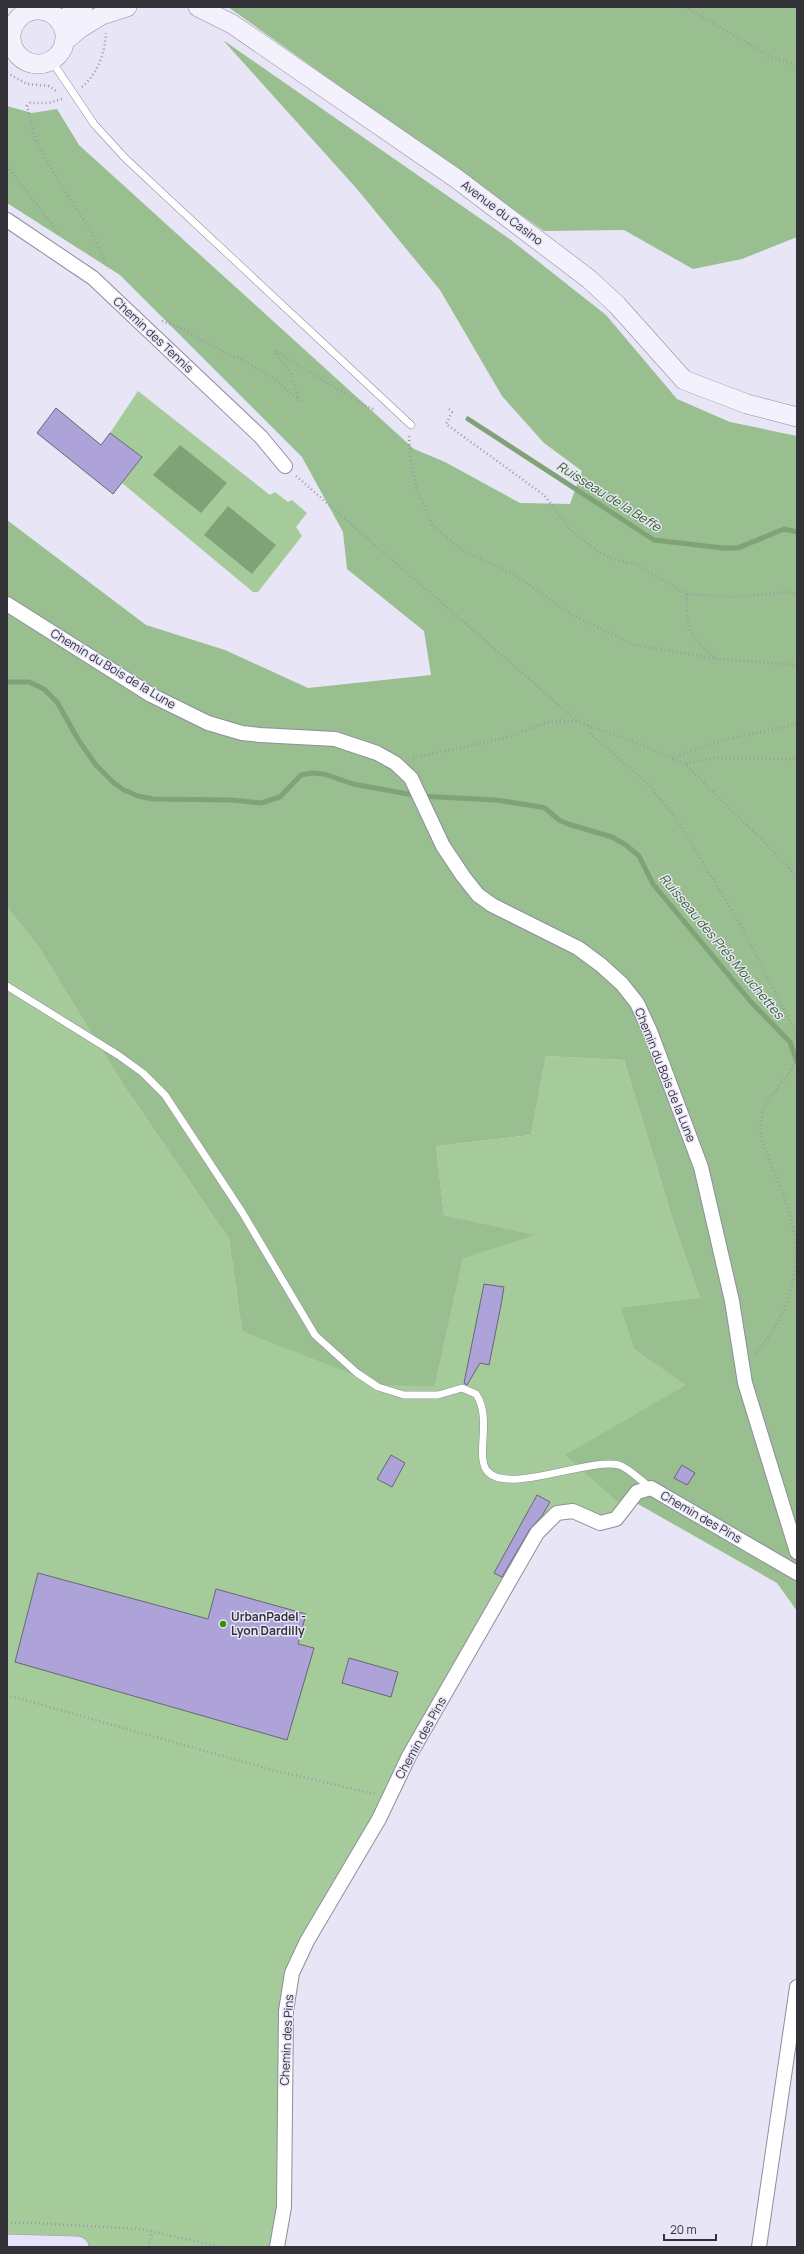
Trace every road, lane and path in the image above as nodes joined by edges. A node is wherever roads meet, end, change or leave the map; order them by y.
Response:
1 (83, 7) edge
2 (127, 7) edge
3 (198, 7) edge
4 (685, 7) edge
5 (60, 21) junction
6 (16, 23) edge
7 (106, 29) dead end
8 (65, 41) junction
9 (51, 60) junction
10 (797, 65) edge
11 (7, 73) edge
12 (80, 88) dead end
13 (7, 166) edge
14 (7, 220) edge
15 (93, 234) dead end
16 (64, 241) dead end
17 (161, 320) dead end
18 (449, 409) dead end
19 (378, 411) dead end
20 (797, 417) edge
21 (410, 424) joint
22 (285, 466) joint
23 (687, 594) junction
24 (797, 594) edge
25 (7, 604) edge
26 (717, 659) junction
27 (797, 665) edge
28 (576, 721) junction
29 (797, 724) edge
30 (588, 725) junction
31 (672, 758) junction
32 (797, 759) edge
33 (394, 762) junction
34 (685, 764) junction
35 (797, 880) edge
36 (7, 986) edge
37 (797, 1040) edge
38 (797, 1056) edge
39 (741, 1362) junction
40 (651, 1488) junction
41 (797, 1552) edge
42 (797, 1573) edge
43 (7, 1695) edge
44 (389, 1798) junction
45 (797, 1986) edge
46 (7, 2224) edge
47 (152, 2232) junction
48 (7, 2245) edge
49 (78, 2247) edge
50 (148, 2247) edge
51 (222, 2247) edge
52 (277, 2247) edge
53 (759, 2247) edge

1 - 5 street
2 - 8 street
3 - 20 street, Avenue du Casino
4 - 10 path
5 - 6 street
5 - 8 street
6 - 9 street
7 - 12 path
8 - 9 street
9 - 21 lane
11 - 15 path
13 - 16 path
14 - 22 street, Chemin des Tennis
17 - 19 path
18 - 23 path
21 - 26 path
22 - 28 path
23 - 24 path
23 - 26 path
25 - 33 street, Chemin du Bois de la Lune
26 - 27 path
28 - 30 path
28 - 33 path
29 - 31 path
30 - 31 path
30 - 37 path
31 - 34 path
32 - 34 path
33 - 39 street, Chemin du Bois de la Lune
34 - 35 path
36 - 40 lane
38 - 39 path
39 - 41 street, Chemin du Bois de la Lune
40 - 42 street, Chemin des Pins
40 - 44 street, Chemin des Pins
43 - 44 path
44 - 52 street, Chemin des Pins
45 - 53 street
46 - 47 path
47 - 50 path
47 - 51 path
48 - 49 main road

